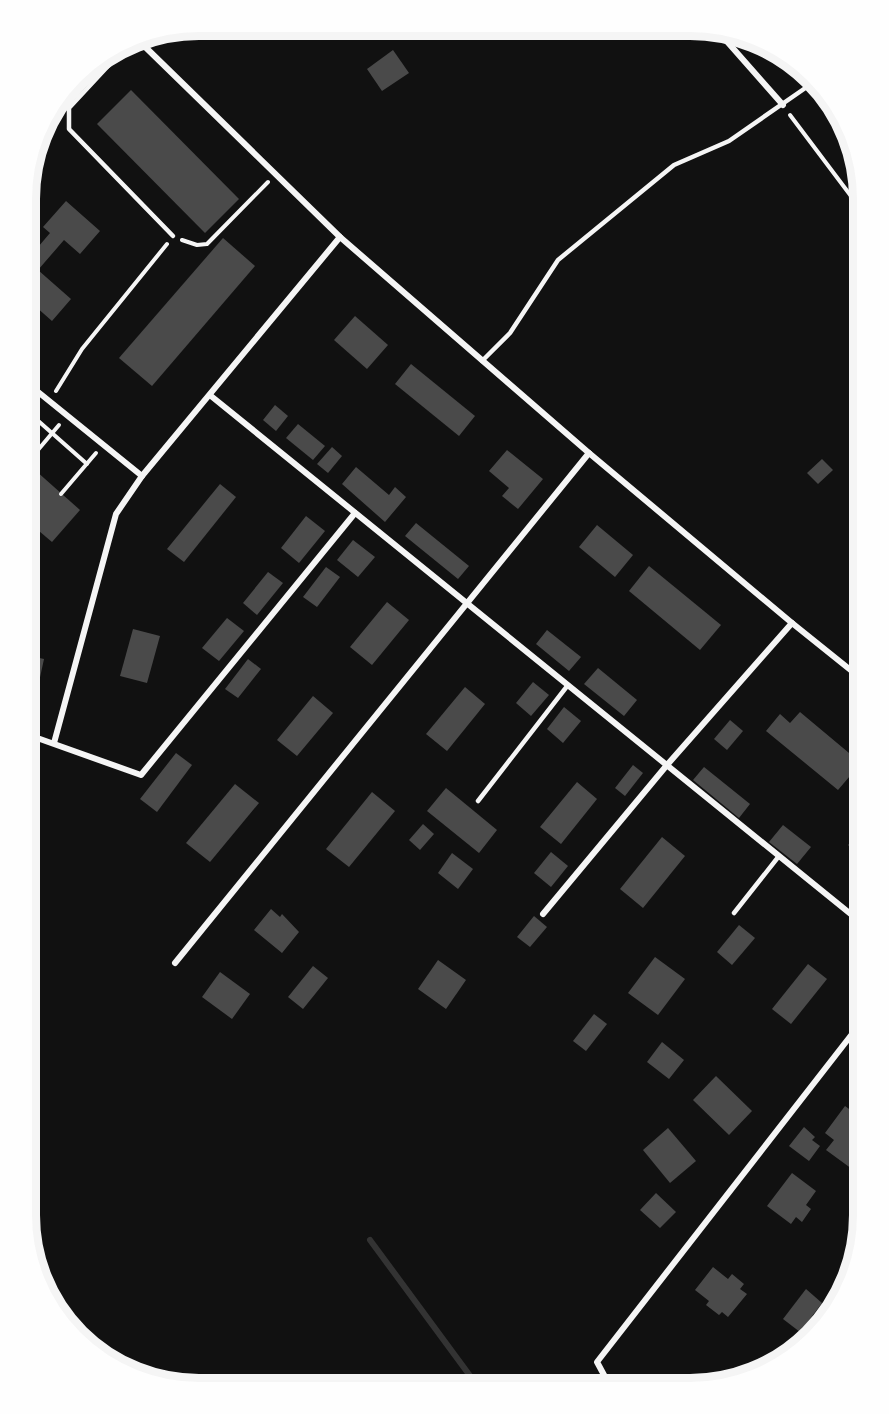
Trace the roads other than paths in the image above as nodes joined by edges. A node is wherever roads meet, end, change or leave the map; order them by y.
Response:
1 (726, 41) edge
2 (143, 46) edge
3 (113, 61) edge
4 (807, 87) edge
5 (783, 105) junction
6 (172, 236) road end
7 (340, 237) junction
8 (482, 360) junction
9 (36, 391) edge
10 (211, 396) junction
11 (589, 453) junction
12 (142, 476) junction
13 (355, 513) junction
14 (466, 602) junction
15 (792, 624) junction
16 (853, 672) edge
17 (568, 685) junction
18 (36, 737) edge
19 (54, 743) junction
20 (667, 765) junction
21 (478, 801) dead end
22 (779, 856) junction
23 (734, 913) dead end
24 (543, 914) dead end
25 (853, 916) edge
26 (175, 963) dead end
27 (853, 1033) edge
28 (606, 1378) edge

1 - 5 street
2 - 7 street
3 - 6 lane
4 - 5 lane
5 - 8 lane
7 - 8 street
7 - 10 street
8 - 11 street
9 - 12 street
10 - 12 street
10 - 13 street
11 - 14 street
11 - 15 street
12 - 19 street
13 - 14 street
13 - 19 street
14 - 17 street
14 - 26 street
15 - 16 street
15 - 20 street
17 - 20 street
17 - 21 lane
18 - 19 street
20 - 22 street
20 - 24 street
22 - 23 lane
22 - 25 street
27 - 28 street

